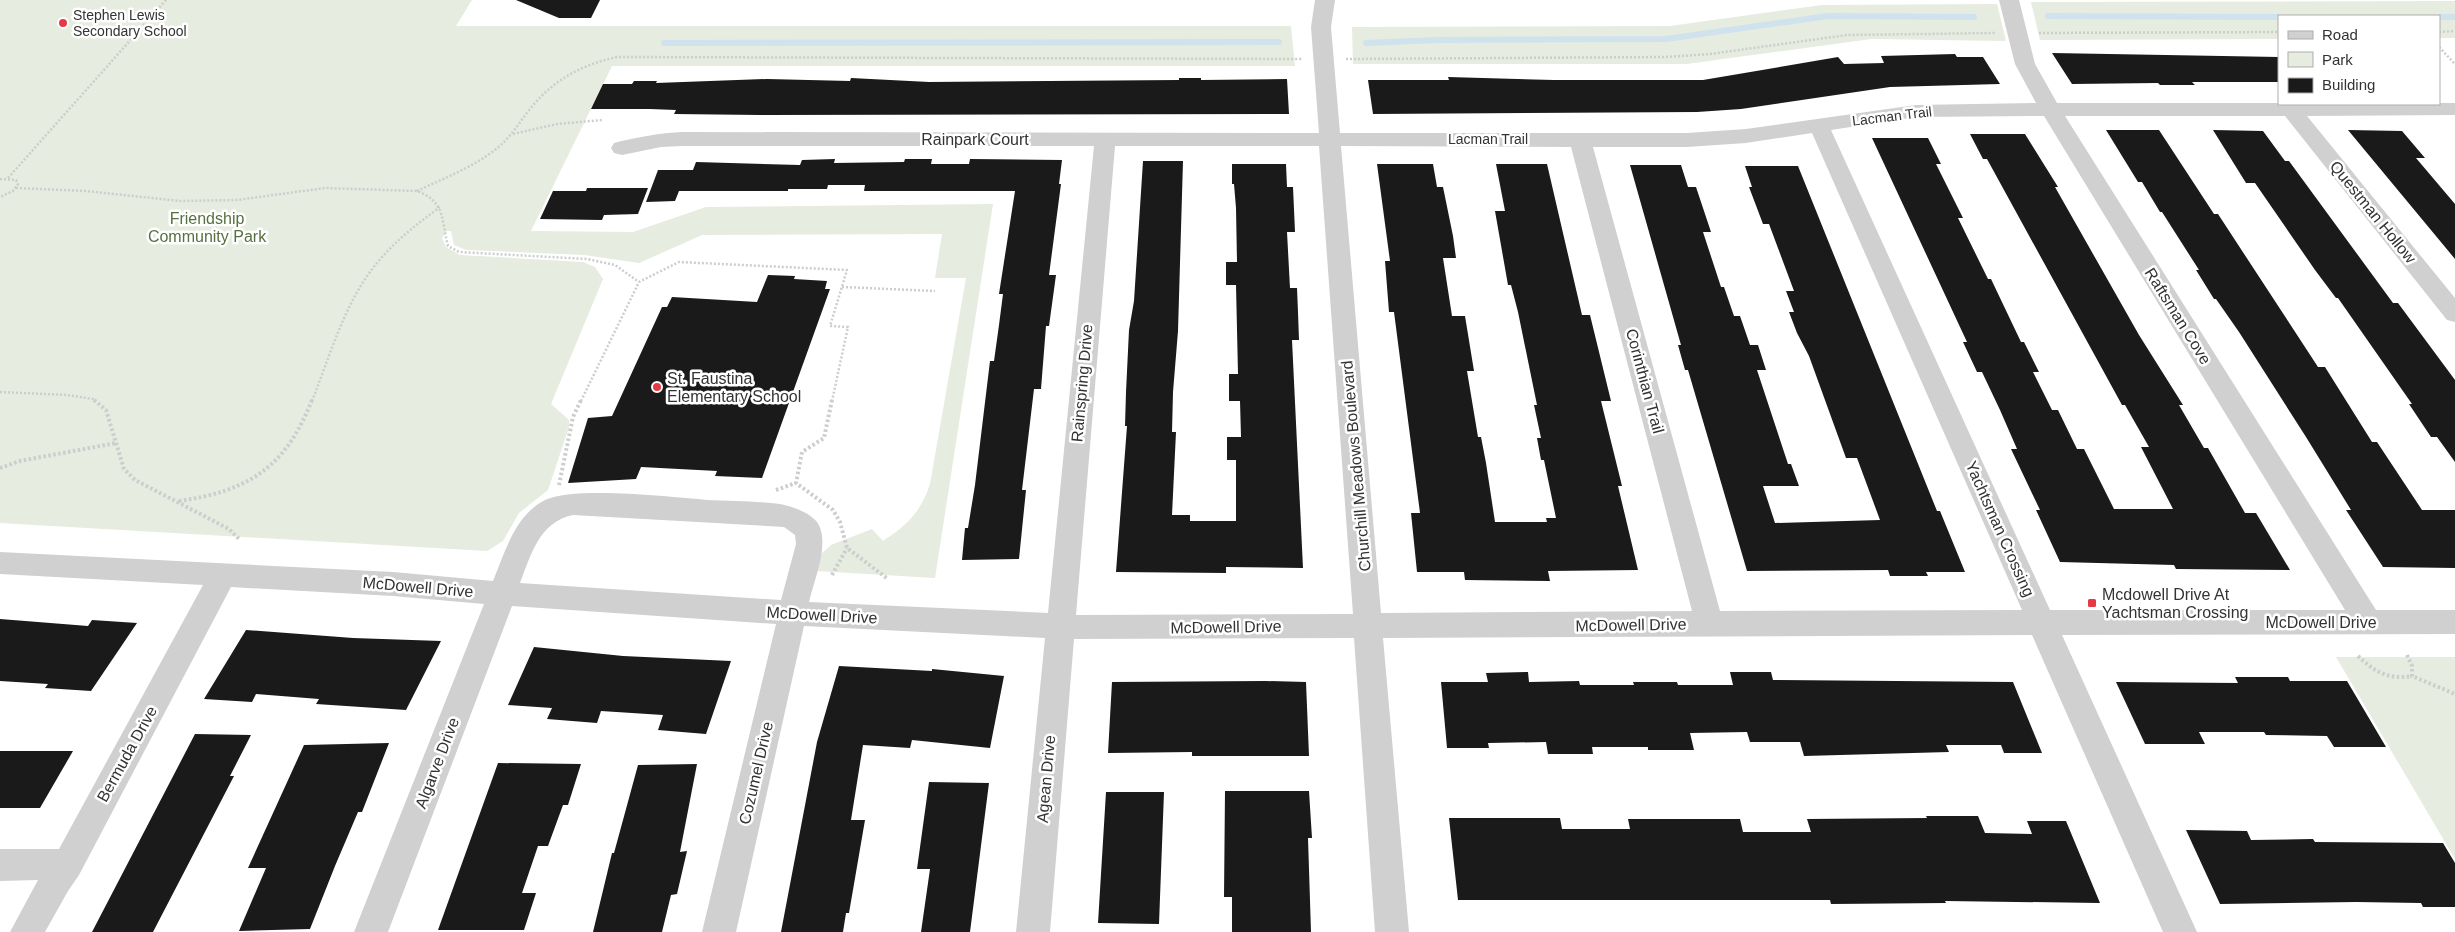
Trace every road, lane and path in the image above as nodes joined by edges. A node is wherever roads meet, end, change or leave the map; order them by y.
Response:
1 (166, 0) edge
2 (1325, 0) edge
3 (2009, 0) edge
4 (2278, 32) edge
5 (2440, 32) edge
6 (2455, 32) edge
7 (2018, 33) junction
8 (2440, 48) edge
9 (1304, 58) dead end
10 (1343, 59) dead end
11 (2455, 64) edge
12 (2291, 109) junction
13 (2455, 109) edge
14 (2050, 110) junction
15 (602, 120) dead end
16 (1819, 126) junction
17 (512, 134) junction
18 (1105, 139) junction
19 (1330, 139) junction
20 (1580, 139) junction
21 (622, 148) dead end
22 (8, 178) junction
23 (0, 179) edge
24 (16, 188) junction
25 (417, 191) junction
26 (0, 197) edge
27 (440, 206) junction
28 (639, 282) junction
29 (842, 287) junction
30 (935, 291) dead end
31 (2455, 314) edge
32 (0, 392) edge
33 (116, 443) junction
34 (0, 468) edge
35 (558, 490) dead end
36 (179, 501) junction
37 (240, 540) dead end
38 (846, 548) junction
39 (0, 563) edge
40 (224, 574) junction
41 (832, 575) dead end
42 (888, 579) dead end
43 (502, 594) junction
44 (792, 613) junction
45 (2042, 622) junction
46 (2368, 622) junction
47 (2455, 622) edge
48 (1709, 623) junction
49 (1060, 626) junction
50 (1368, 626) junction
51 (2407, 655) dead end
52 (2358, 656) dead end
53 (2412, 676) junction
54 (2455, 694) edge
55 (68, 864) junction
56 (0, 865) edge
57 (26, 932) edge
58 (371, 932) edge
59 (719, 932) edge
60 (1032, 932) edge
61 (1392, 932) edge
62 (2180, 932) edge

1 - 22 path
2 - 19 street, Churchill Meadows Boulevard
3 - 7 street, Raftsman Cove
4 - 7 path
5 - 6 path
7 - 10 path
7 - 14 street, Raftsman Cove
8 - 11 path
9 - 17 path
12 - 13 street, Lacman Trail
12 - 14 street, Lacman Trail
12 - 31 street, Questman Hollow
14 - 16 street, Lacman Trail
14 - 46 street, Raftsman Cove
15 - 17 path
16 - 20 street, Lacman Trail
16 - 45 street, Yachtsman Crossing
17 - 25 path
18 - 19 street, Rainpark Court
18 - 21 street, Rainpark Court
18 - 49 street, Rainspring Drive
19 - 20 street, Lacman Trail
19 - 50 street, Churchill Meadows Boulevard
20 - 48 street, Corinthian Trail
22 - 23 path
22 - 24 path
24 - 25 path
24 - 26 path
25 - 27 path
27 - 28 path
27 - 36 path
28 - 29 path
28 - 35 path
29 - 30 path
29 - 38 path
32 - 33 path
33 - 34 path
33 - 36 path
36 - 37 path
38 - 41 path
38 - 42 path
39 - 40 street, McDowell Drive
40 - 43 street, McDowell Drive
40 - 55 street, Bermuda Drive
43 - 44 street, McDowell Drive
43 - 44 street, Algarve Drive
43 - 58 street, Algarve Drive
44 - 49 street, McDowell Drive
44 - 59 street, Cozumel Drive
45 - 46 street, McDowell Drive
45 - 48 street, McDowell Drive
45 - 62 street, Yachtsman Crossing
46 - 47 street, McDowell Drive
48 - 50 street, McDowell Drive
49 - 50 street, McDowell Drive
49 - 60 street, Agean Drive
50 - 61 street, Churchill Meadows Boulevard
51 - 53 path
52 - 53 path
53 - 54 path
55 - 56 street
55 - 57 street, Bermuda Drive

